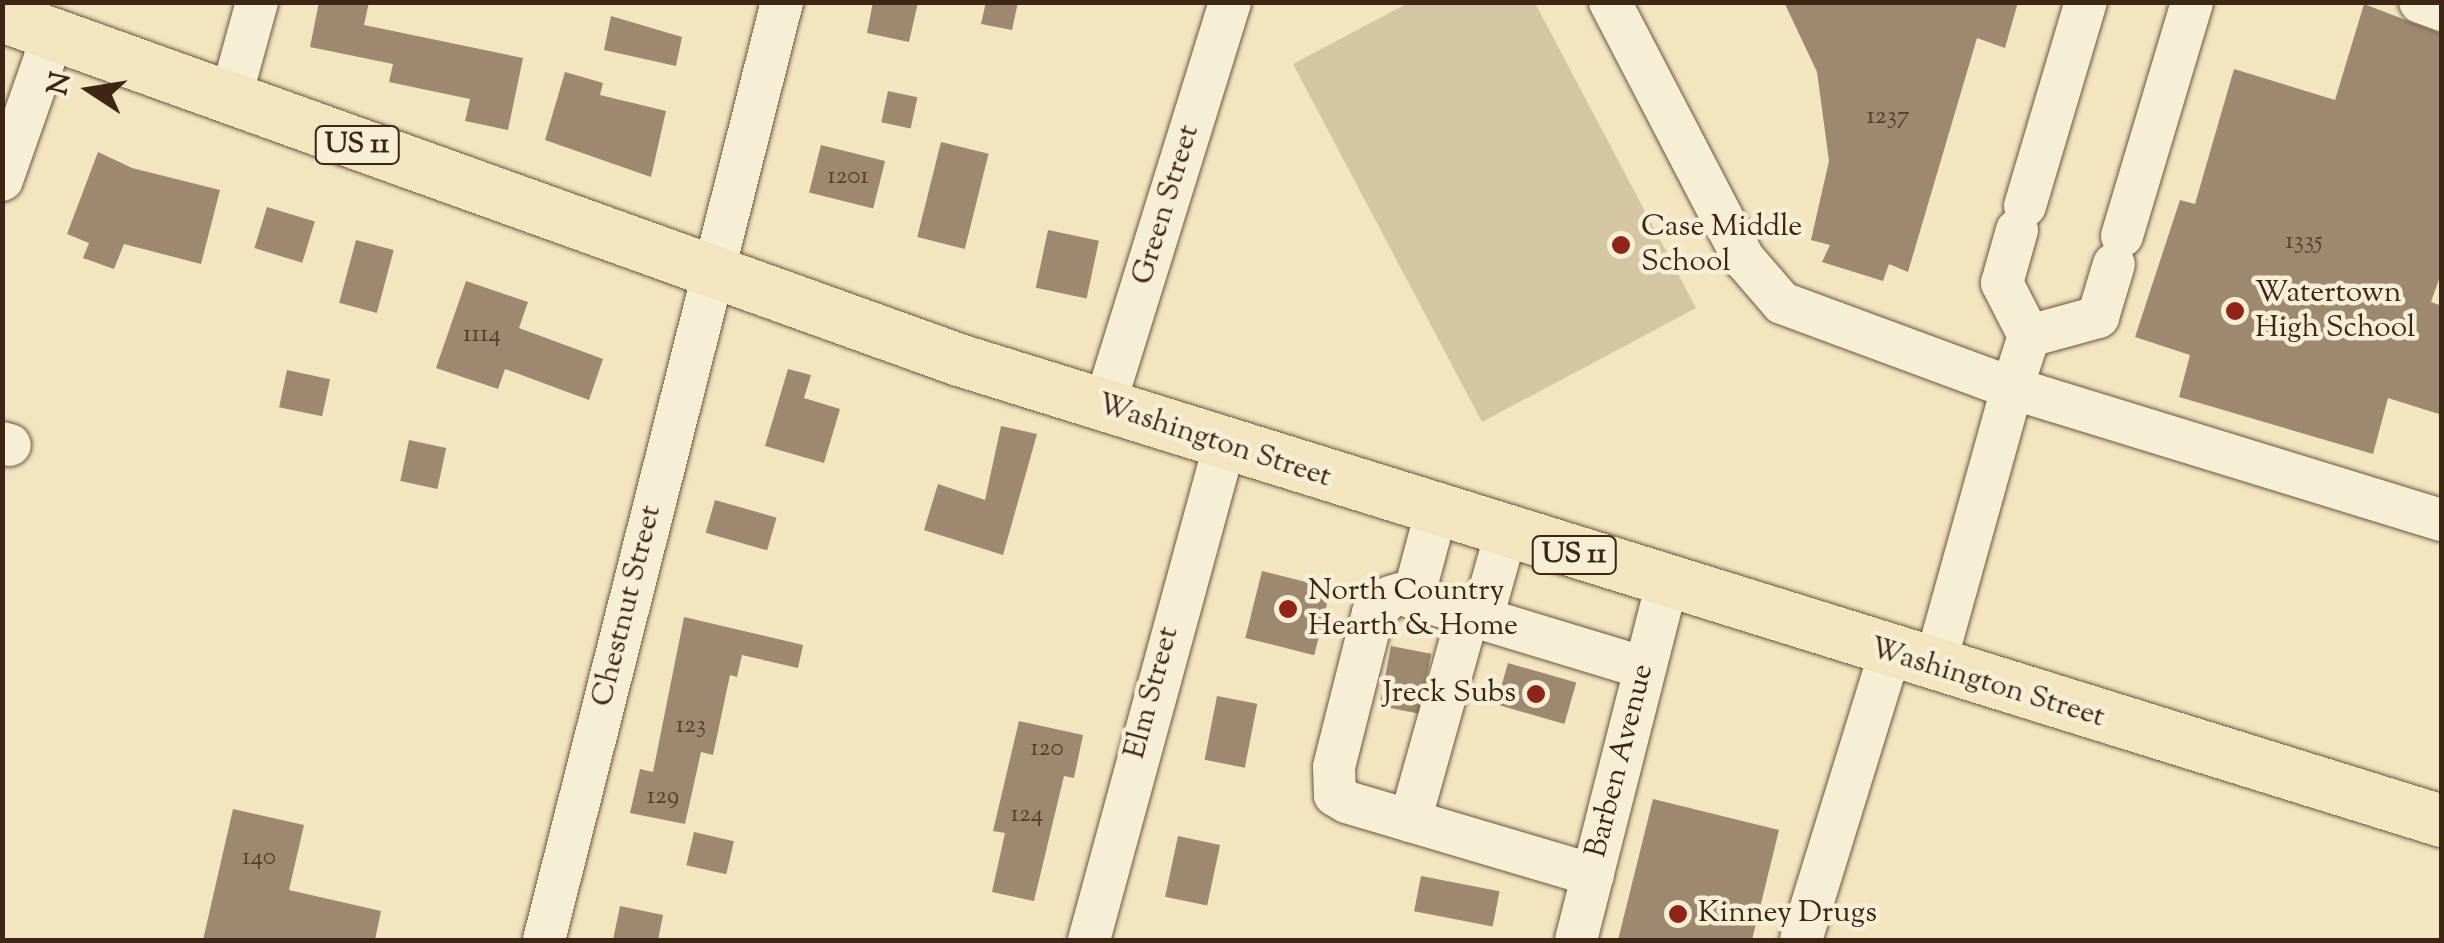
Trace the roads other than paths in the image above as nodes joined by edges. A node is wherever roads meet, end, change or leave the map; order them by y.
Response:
1 (257, 2) edge
2 (782, 2) edge
3 (1230, 2) edge
4 (1610, 2) edge
5 (2086, 2) edge
6 (2192, 2) edge
7 (2420, 2) edge
8 (2442, 10) edge
9 (2, 16) edge
10 (54, 35) junction
11 (230, 100) junction
12 (2, 180) edge
13 (712, 272) junction
14 (2030, 336) junction
15 (2012, 388) junction
16 (1104, 407) junction
17 (1224, 447) junction
18 (1436, 512) junction
19 (2442, 520) edge
20 (1506, 533) junction
21 (1668, 583) junction
22 (1413, 598) junction
23 (1475, 616) junction
24 (1912, 660) junction
25 (1644, 668) junction
26 (1410, 821) junction
27 (2442, 821) edge
28 (1593, 875) junction
29 (544, 940) edge
30 (1089, 940) edge
31 (1576, 940) edge
32 (1801, 940) edge

1 - 11 street
2 - 13 street, Chestnut Street
3 - 16 street, Green Street
4 - 15 street
5 - 14 street
6 - 14 street
7 - 8 street
9 - 10 main road, Washington Street / US 11
10 - 11 main road, Washington Street / US 11
10 - 12 street
11 - 13 main road, Washington Street / US 11
13 - 16 main road, Washington Street / US 11
13 - 29 street, Chestnut Street
14 - 15 street
15 - 19 street
15 - 24 street
16 - 17 main road, Washington Street / US 11
17 - 18 main road, Washington Street / US 11
17 - 30 street, Elm Street
18 - 20 main road, Washington Street / US 11
18 - 22 street
20 - 21 main road, Washington Street / US 11
20 - 23 street
21 - 24 main road, Washington Street / US 11
21 - 25 street, Barben Avenue
22 - 23 street
22 - 26 street
23 - 25 street
23 - 26 street
24 - 27 main road, Washington Street / US 11
24 - 32 street
25 - 28 street, Barben Avenue
26 - 28 street
28 - 31 street, Barben Avenue

